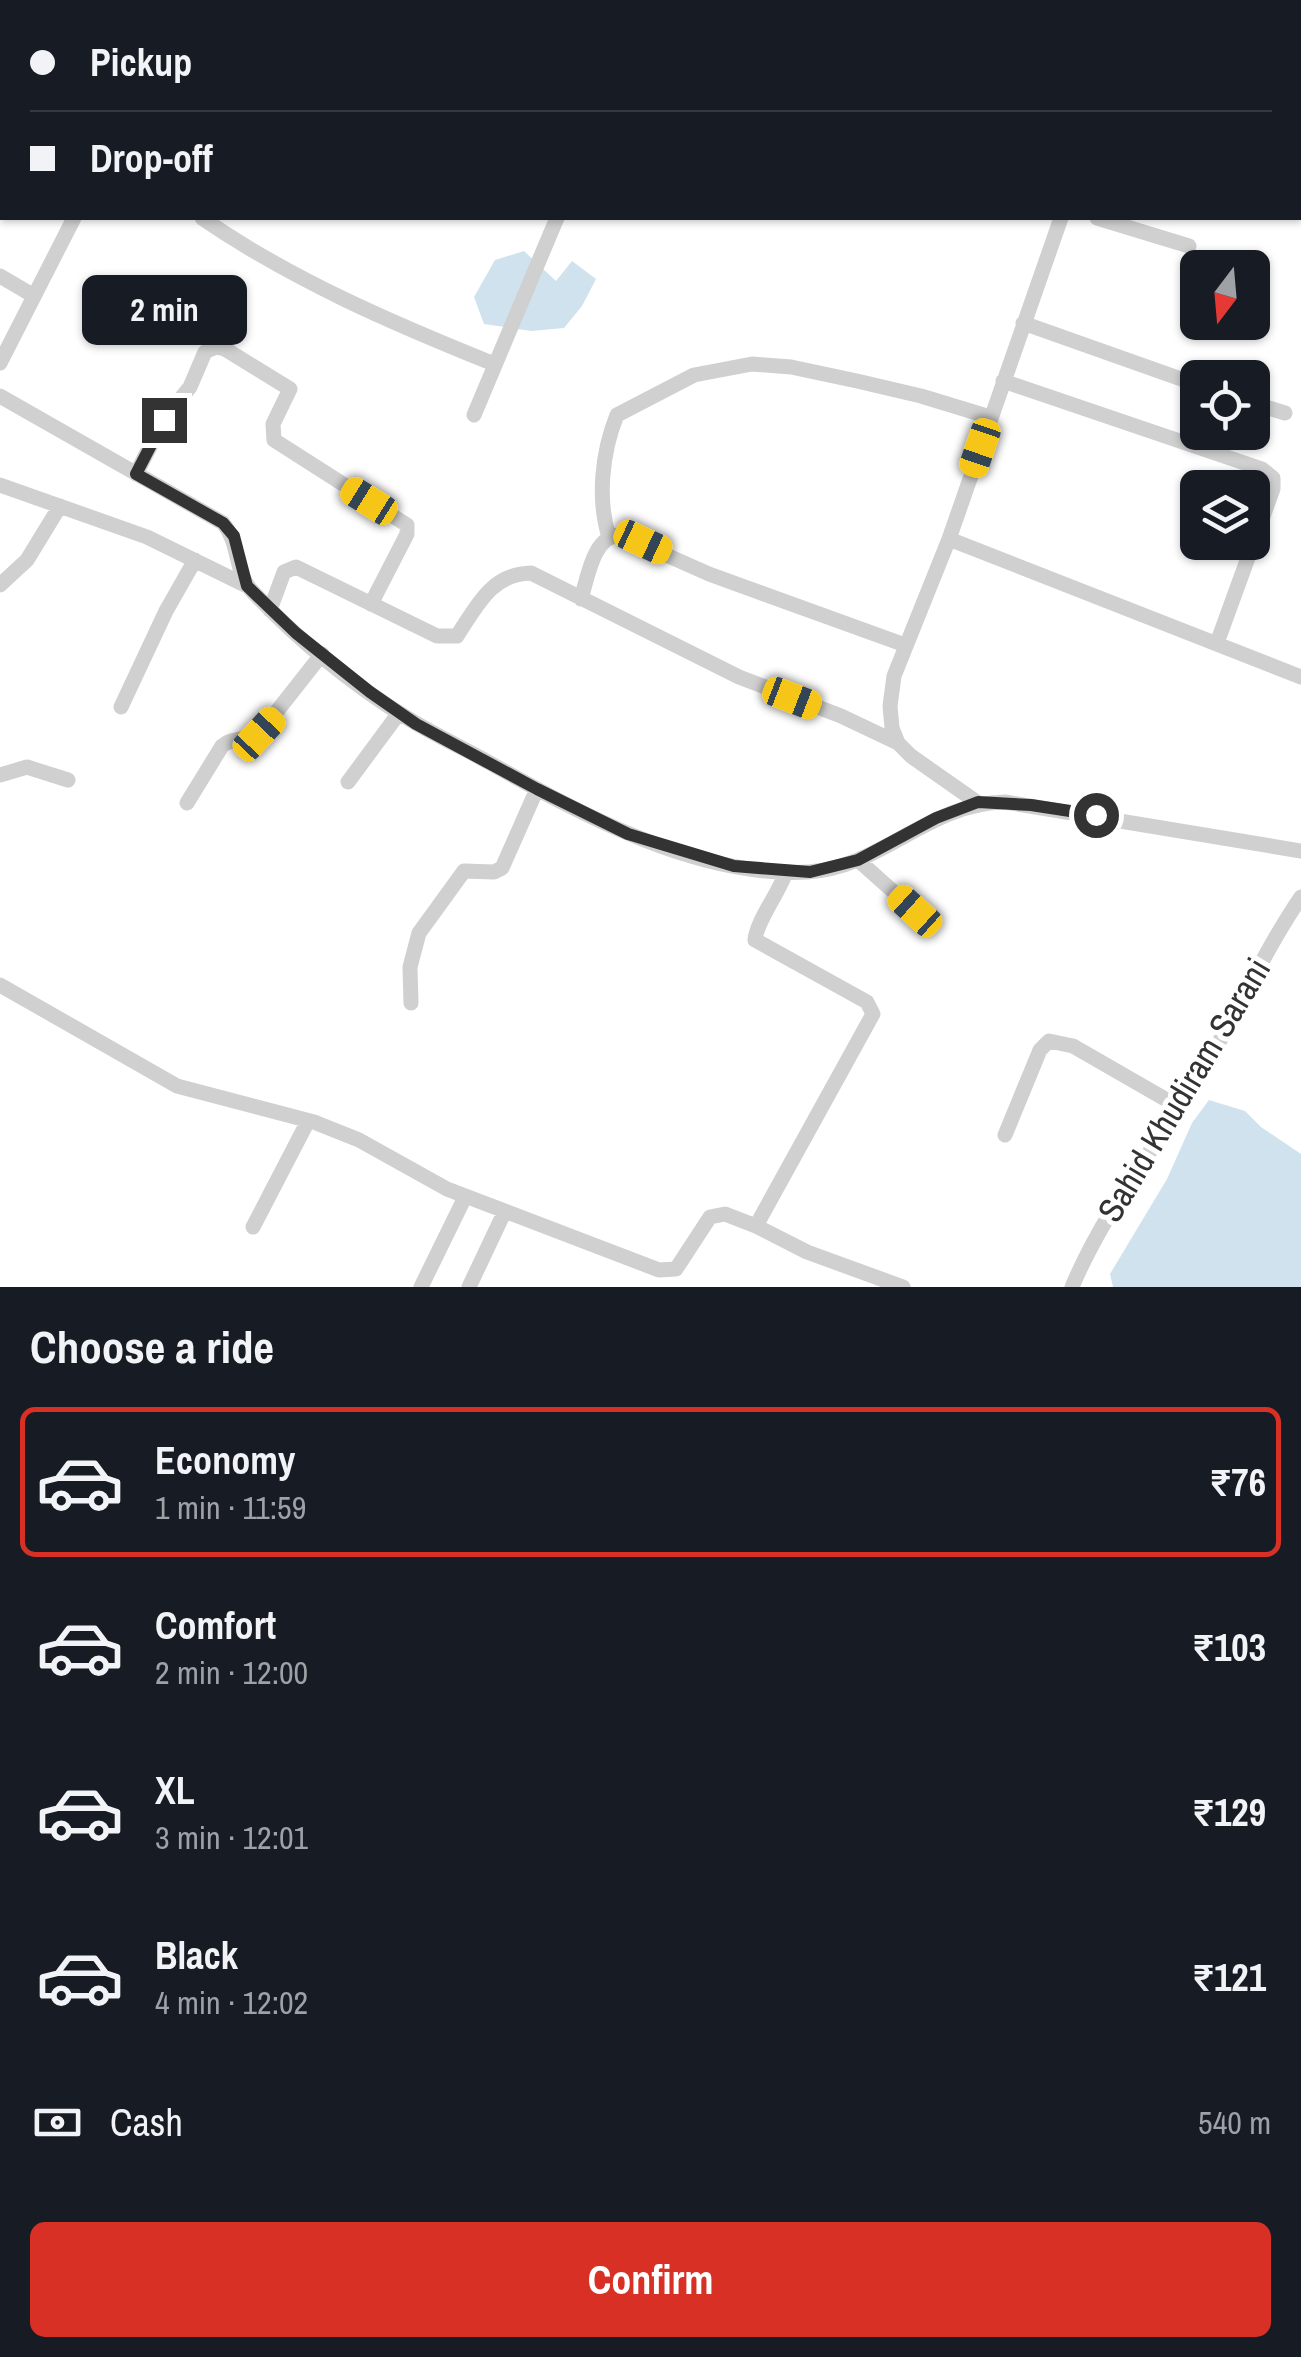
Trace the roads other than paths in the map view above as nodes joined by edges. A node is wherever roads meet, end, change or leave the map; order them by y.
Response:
1 (73, 220) edge
2 (205, 220) edge
3 (557, 220) edge
4 (1060, 220) edge
5 (1103, 220) edge
6 (1189, 246) dead end
7 (0, 276) edge
8 (34, 296) junction
9 (1023, 324) junction
10 (0, 363) edge
11 (494, 364) junction
12 (1180, 380) edge
13 (1003, 381) junction
14 (0, 396) edge
15 (1270, 409) edge
16 (1285, 414) dead end
17 (474, 415) dead end
18 (990, 418) junction
19 (136, 474) junction
20 (0, 485) edge
21 (60, 506) junction
22 (609, 536) junction
23 (949, 539) junction
24 (195, 560) junction
25 (0, 584) edge
26 (247, 586) junction
27 (581, 599) junction
28 (372, 604) junction
29 (270, 610) junction
30 (1217, 643) junction
31 (905, 645) junction
32 (322, 654) junction
33 (1301, 677) edge
34 (121, 706) dead end
35 (399, 713) junction
36 (898, 743) junction
37 (0, 776) edge
38 (68, 780) dead end
39 (348, 782) dead end
40 (537, 789) junction
41 (978, 802) junction
42 (187, 803) dead end
43 (1301, 851) edge
44 (858, 860) junction
45 (786, 872) junction
46 (1301, 896) edge
47 (915, 911) dead end
48 (0, 984) edge
49 (411, 1003) dead end
50 (1178, 1107) junction
51 (308, 1121) junction
52 (1004, 1136) dead end
53 (465, 1197) junction
54 (504, 1212) junction
55 (756, 1226) junction
56 (253, 1227) dead end
57 (420, 1287) edge
58 (468, 1287) edge
59 (903, 1287) edge
60 (1072, 1287) edge

1 - 8 street
2 - 11 street
3 - 11 street
4 - 9 street
5 - 6 street
7 - 8 street
8 - 10 street
9 - 12 street
9 - 13 street
11 - 17 street
13 - 18 street
13 - 30 street
14 - 19 street
15 - 16 street
18 - 22 street
18 - 23 street
19 - 26 street
19 - 28 street
20 - 21 street
21 - 24 street
21 - 25 street
22 - 27 street
22 - 31 street
23 - 30 street
23 - 31 street
24 - 26 street
24 - 34 street
26 - 29 street
27 - 28 street
27 - 36 street
28 - 29 street
29 - 32 street
30 - 33 street
31 - 36 street
32 - 35 street
32 - 42 street
35 - 39 street
35 - 40 street
36 - 41 street
37 - 38 street
40 - 45 street
40 - 49 street
41 - 43 street
41 - 44 street
44 - 45 street
44 - 47 street
45 - 55 street
46 - 50 street, Sahid Khudiram Sarani
48 - 51 street
50 - 52 street
50 - 60 street, Sahid Khudiram Sarani
51 - 53 street
51 - 56 street
53 - 54 street
53 - 57 street
54 - 55 street
54 - 58 street
55 - 59 street

